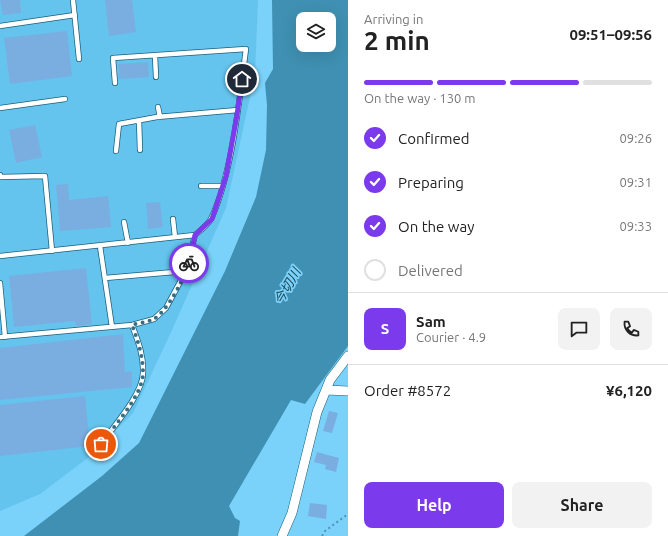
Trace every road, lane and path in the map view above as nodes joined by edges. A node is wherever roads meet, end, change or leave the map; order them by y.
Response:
1 (73, 0) edge
2 (75, 16) junction
3 (0, 26) edge
4 (155, 56) junction
5 (79, 59) dead end
6 (156, 77) dead end
7 (115, 83) dead end
8 (65, 99) dead end
9 (158, 107) dead end
10 (0, 108) edge
11 (238, 110) junction
12 (160, 117) junction
13 (139, 121) junction
14 (140, 150) dead end
15 (116, 151) dead end
16 (0, 177) edge
17 (201, 186) dead end
18 (222, 186) junction
19 (173, 219) dead end
20 (124, 222) dead end
21 (195, 235) junction
22 (175, 237) junction
23 (128, 243) junction
24 (100, 246) junction
25 (52, 251) junction
26 (0, 256) edge
27 (186, 271) junction
28 (105, 278) junction
29 (0, 283) edge
30 (132, 325) junction
31 (112, 327) junction
32 (2, 337) edge
33 (348, 356) edge
34 (327, 390) junction
35 (348, 391) edge
36 (101, 444) dead end
37 (348, 514) edge
38 (282, 536) edge
39 (322, 536) edge

1 - 2 lane
2 - 3 lane
2 - 5 lane
4 - 6 lane
4 - 7 lane
4 - 11 lane
8 - 10 lane
9 - 12 lane
11 - 12 lane
11 - 18 lane
12 - 13 lane
13 - 14 lane
13 - 15 lane
16 - 25 lane
17 - 18 lane
18 - 21 lane
19 - 22 lane
20 - 23 lane
21 - 22 lane
21 - 27 lane
22 - 23 lane
23 - 24 lane
24 - 25 lane
24 - 28 lane
25 - 26 lane
27 - 28 lane
27 - 30 lane
28 - 31 lane
29 - 32 lane
30 - 31 lane
30 - 36 lane
31 - 32 lane
33 - 34 street
34 - 35 street
34 - 38 street
37 - 39 path

